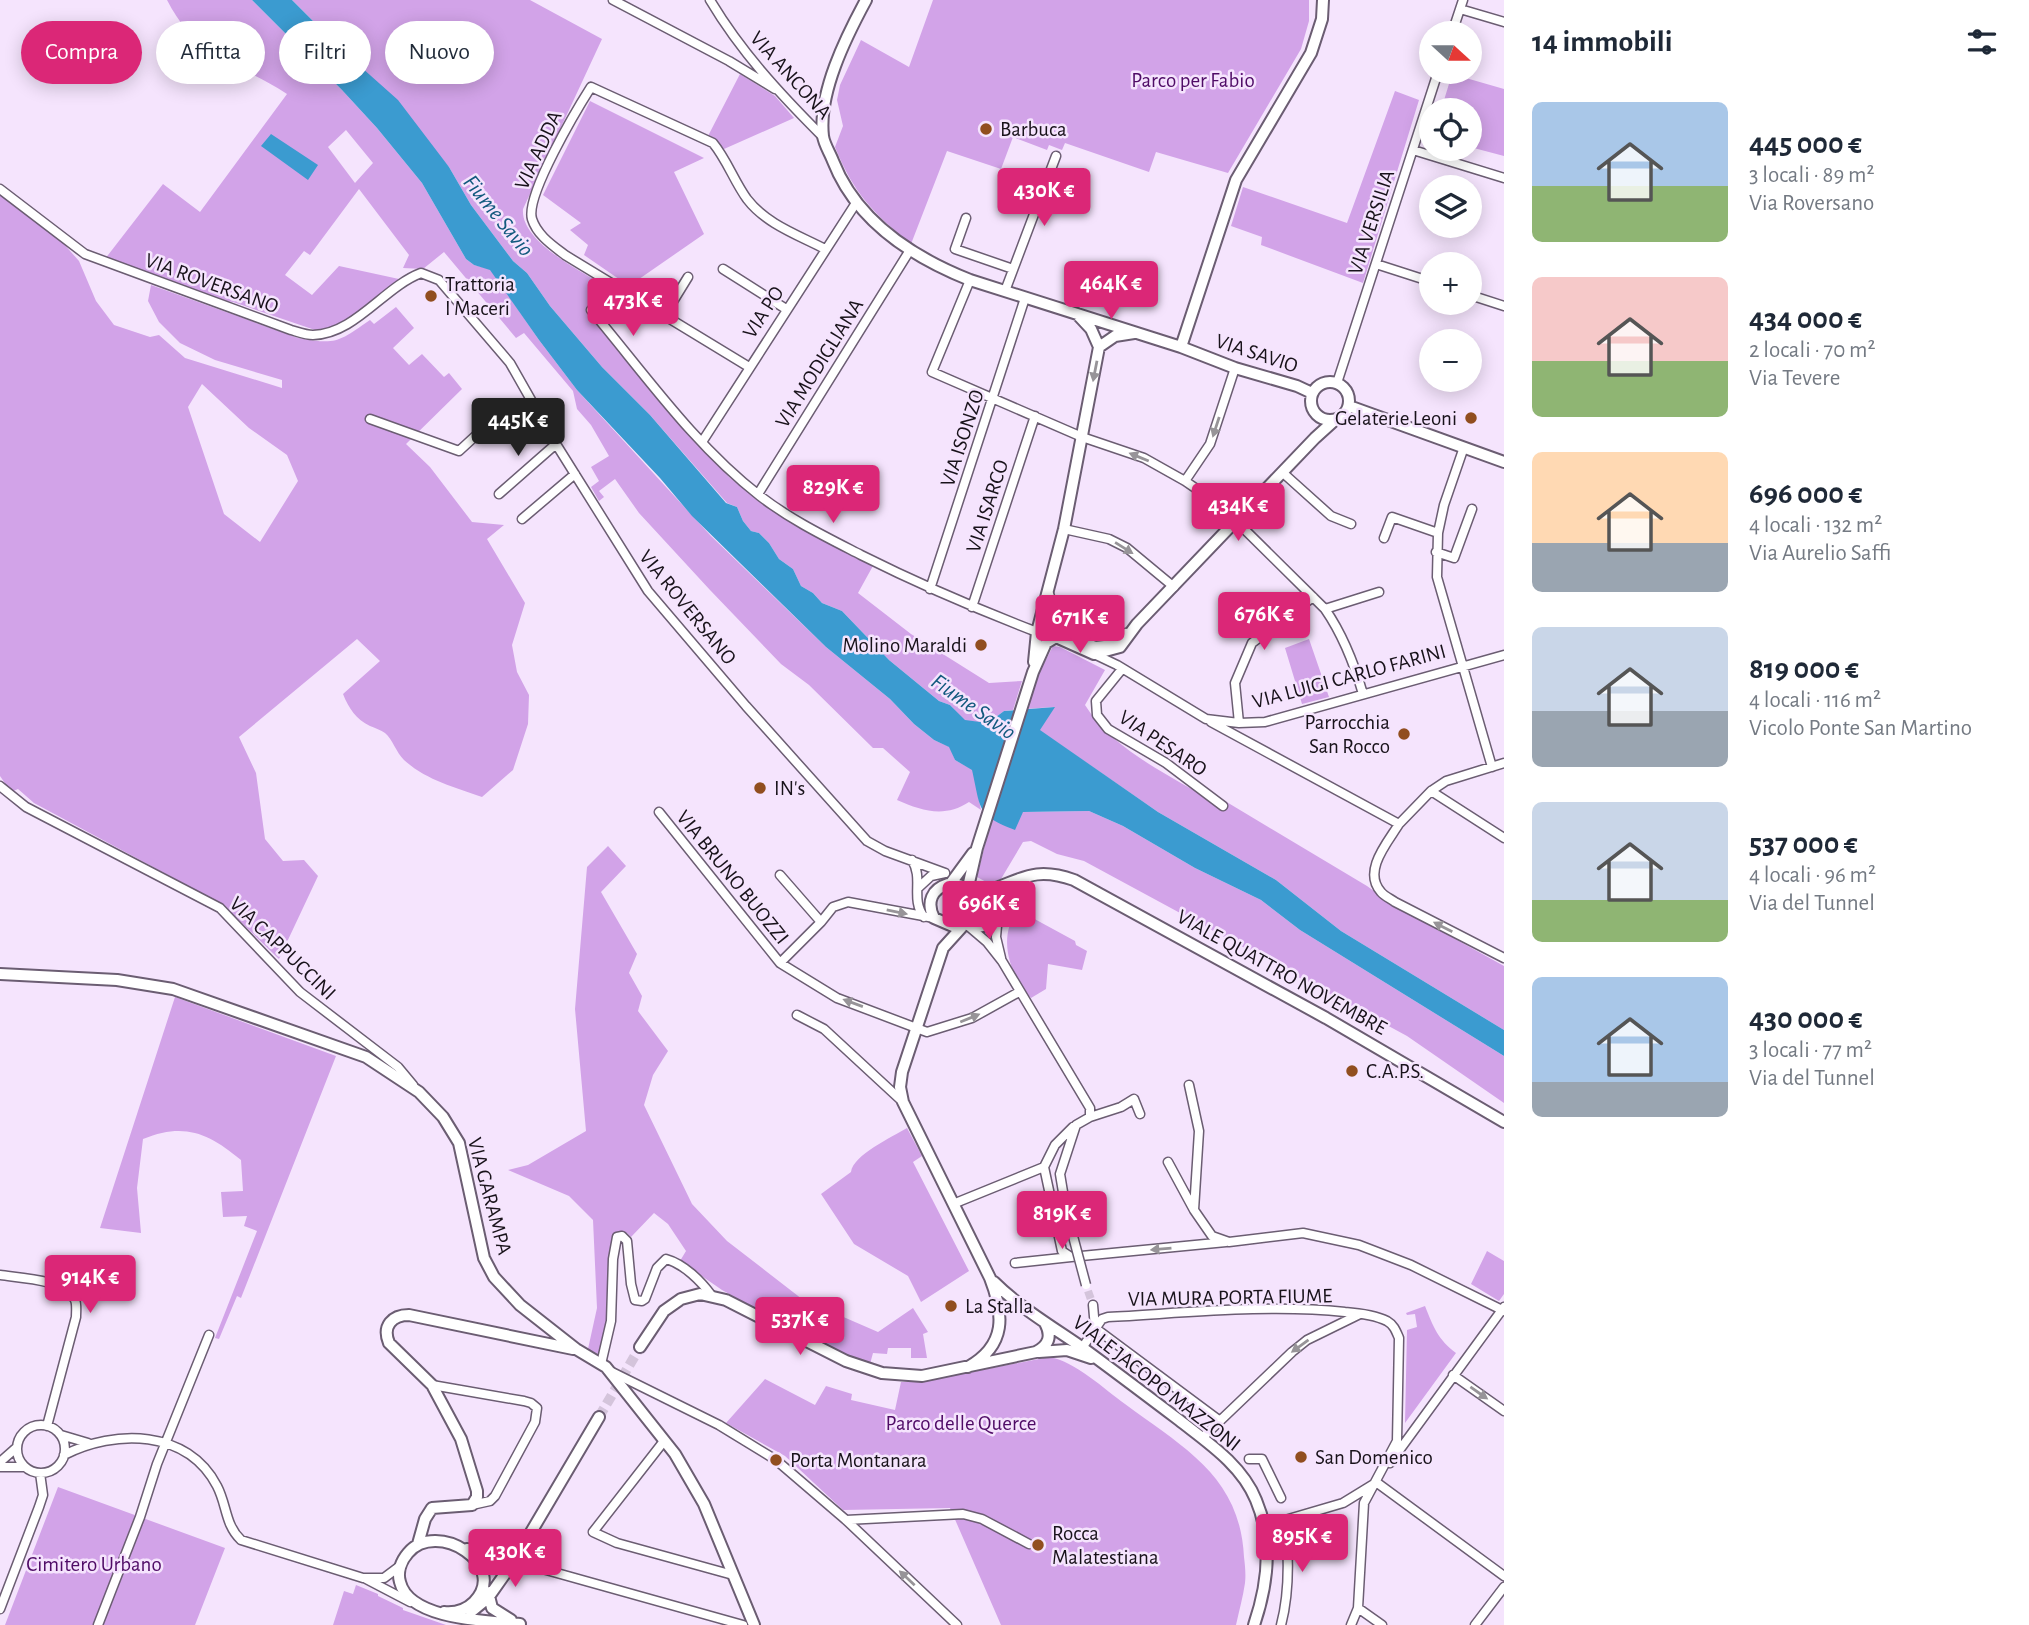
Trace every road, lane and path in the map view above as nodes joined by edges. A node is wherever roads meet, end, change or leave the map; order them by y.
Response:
1 (613, 0) edge
2 (866, 0) edge
3 (1323, 0) edge
4 (712, 1) edge
5 (1462, 5) edge
6 (1504, 22) edge
7 (1434, 84) edge
8 (775, 89) junction
9 (823, 137) junction
10 (1413, 150) junction
11 (1056, 156) dead end
12 (1504, 178) edge
13 (0, 189) edge
14 (856, 203) junction
15 (966, 218) dead end
16 (825, 249) junction
17 (910, 250) junction
18 (1376, 264) junction
19 (723, 269) dead end
20 (1013, 269) junction
21 (688, 277) dead end
22 (1419, 278) edge
23 (970, 280) junction
24 (1005, 291) junction
25 (1026, 298) junction
26 (1482, 299) edge
27 (1504, 306) edge
28 (786, 309) junction
29 (591, 310) dead end
30 (1075, 312) junction
31 (664, 316) junction
32 (1137, 333) junction
33 (1099, 346) junction
34 (1181, 347) junction
35 (749, 367) junction
36 (1235, 368) junction
37 (1337, 383) junction
38 (1312, 393) junction
39 (994, 399) junction
40 (530, 400) junction
41 (1349, 406) junction
42 (1365, 411) junction
43 (1035, 416) junction
44 (370, 419) dead end
45 (1323, 419) junction
46 (1338, 419) junction
47 (1082, 437) junction
48 (1315, 438) junction
49 (702, 442) junction
50 (556, 444) junction
51 (1464, 447) junction
52 (1504, 462) edge
53 (1282, 472) junction
54 (575, 474) junction
55 (1185, 481) junction
56 (499, 494) dead end
57 (758, 495) junction
58 (1472, 509) dead end
59 (522, 519) dead end
60 (1238, 520) junction
61 (1352, 524) dead end
62 (1064, 529) junction
63 (1438, 533) junction
64 (1384, 538) dead end
65 (1436, 552) junction
66 (1174, 587) junction
67 (930, 589) junction
68 (1379, 592) dead end
69 (1049, 594) junction
70 (1313, 597) junction
71 (972, 607) junction
72 (1325, 608) junction
73 (1137, 624) junction
74 (1037, 632) junction
75 (1120, 648) junction
76 (1094, 654) junction
77 (1504, 655) edge
78 (1464, 666) junction
79 (1122, 669) junction
80 (1033, 671) junction
81 (1363, 694) junction
82 (1206, 719) junction
83 (1239, 723) junction
84 (1504, 763) edge
85 (1492, 767) junction
86 (0, 786) edge
87 (1431, 791) junction
88 (1223, 806) dead end
89 (659, 812) dead end
90 (1399, 824) junction
91 (1504, 838) edge
92 (977, 848) junction
93 (912, 860) junction
94 (1034, 873) junction
95 (780, 875) dead end
96 (948, 880) junction
97 (917, 890) junction
98 (972, 891) junction
99 (989, 891) junction
100 (1003, 904) junction
101 (998, 915) junction
102 (933, 919) junction
103 (821, 922) junction
104 (966, 926) junction
105 (943, 948) junction
106 (1504, 958) edge
107 (1002, 961) junction
108 (780, 963) junction
109 (0, 974) edge
110 (1019, 992) junction
111 (797, 1016) dead end
112 (917, 1027) junction
113 (1189, 1085) dead end
114 (419, 1092) junction
115 (903, 1102) junction
116 (1140, 1114) dead end
117 (1090, 1117) junction
118 (1504, 1122) edge
119 (1076, 1125) junction
120 (1168, 1162) dead end
121 (1044, 1167) junction
122 (953, 1204) junction
123 (1194, 1210) junction
124 (1229, 1242) junction
125 (1071, 1257) junction
126 (1015, 1263) dead end
127 (0, 1275) edge
128 (990, 1278) junction
129 (1087, 1288) tunnel mouth
130 (712, 1296) junction
131 (1093, 1306) tunnel mouth
132 (1503, 1309) edge
133 (1360, 1314) junction
134 (1045, 1322) junction
135 (1095, 1328) junction
136 (209, 1335) dead end
137 (640, 1347) tunnel mouth
138 (1082, 1348) junction
139 (576, 1349) junction
140 (1036, 1352) junction
141 (1102, 1362) junction
142 (603, 1366) junction
143 (968, 1367) junction
144 (1453, 1376) junction
145 (432, 1385) junction
146 (1504, 1411) edge
147 (599, 1417) tunnel mouth
148 (1220, 1421) junction
149 (47, 1426) junction
150 (60, 1435) junction
151 (1202, 1438) junction
152 (664, 1441) junction
153 (91, 1443) junction
154 (166, 1443) junction
155 (16, 1448) junction
156 (64, 1455) junction
157 (1249, 1459) dead end
158 (0, 1464) edge
159 (24, 1467) junction
160 (40, 1473) junction
161 (1376, 1482) junction
162 (1281, 1498) dead end
163 (472, 1504) junction
164 (845, 1520) junction
165 (1285, 1520) junction
166 (1265, 1526) junction
167 (529, 1535) junction
168 (418, 1544) junction
169 (1029, 1544) dead end
170 (461, 1547) junction
171 (514, 1561) junction
172 (479, 1563) junction
173 (401, 1564) junction
174 (733, 1575) junction
175 (1504, 1576) edge
176 (363, 1578) junction
177 (1504, 1587) edge
178 (488, 1598) junction
179 (416, 1605) junction
180 (1358, 1608) junction
181 (0, 1609) edge
182 (450, 1612) junction
183 (98, 1625) edge
184 (522, 1625) edge
185 (743, 1625) edge
186 (754, 1625) edge
187 (957, 1625) edge
188 (1254, 1625) edge
189 (1281, 1625) edge
190 (1351, 1625) edge
191 (1382, 1625) edge
192 (1475, 1625) edge

1 - 8 street
2 - 9 street, VIA SAVIO
3 - 34 street
4 - 8 street, VIA ANCONA
5 - 6 street
7 - 10 street, VIA VERSILIA
8 - 9 street, VIA ANCONA
9 - 14 street, VIA SAVIO
10 - 12 street
10 - 18 street, VIA VERSILIA
11 - 20 street
13 - 40 street, VIA ROVERSANO
14 - 16 street, VIA PO
14 - 17 street, VIA SAVIO
15 - 20 street
16 - 28 street, VIA PO
16 - 31 street, VIA ADDA
17 - 23 street, VIA SAVIO
17 - 57 street, VIA MODIGLIANA
18 - 22 street
18 - 37 street, VIA VERSILIA
19 - 28 street
20 - 24 street
21 - 31 street
23 - 24 street, VIA SAVIO
23 - 39 street
24 - 25 street, VIA SAVIO
25 - 30 street, VIA SAVIO
25 - 39 street, VIA ISONZO
26 - 27 street
28 - 35 street, VIA PO
29 - 49 street
30 - 32 street, VIA SAVIO
30 - 33 street
31 - 35 street, VIA ADDA
32 - 33 street
32 - 34 street, VIA SAVIO
33 -> 47 street
34 - 36 street, VIA SAVIO
35 - 49 street, VIA PO
36 - 38 street, VIA SAVIO
36 -> 55 street
37 - 38 street
37 - 41 street
38 - 45 street
39 - 43 street
39 - 67 street, VIA ISONZO
40 - 44 street
40 - 50 street, VIA ROVERSANO
41 - 42 street
41 - 46 street
42 - 46 street
42 - 51 street
43 - 47 street
43 - 71 street, VIA ISARCO
45 - 46 street
45 - 48 street
46 - 48 street
55 -> 47 street
47 - 62 street
48 - 53 street
49 - 57 street
50 - 54 street, VIA ROVERSANO
50 - 56 street
51 - 52 street
51 - 63 street
53 - 60 street
53 - 61 street
54 - 59 street
54 - 93 street, VIA ROVERSANO
55 - 60 street
57 - 67 street
58 - 65 street
60 - 66 street
60 - 70 street
62 -> 66 street
62 - 69 street
63 - 64 street
63 - 65 street
65 - 78 street
66 - 73 street
67 - 71 street
68 - 72 street
69 - 73 street
69 - 74 street
70 - 72 street
70 - 83 street
71 - 74 street
72 - 81 street
73 - 75 street
74 - 80 street
75 - 76 street
75 - 79 street
76 - 79 street, VIA LUIGI CARLO FARINI
76 - 80 street, VIA LUIGI CARLO FARINI
77 - 78 street, VIA LUIGI CARLO FARINI
78 - 81 street, VIA LUIGI CARLO FARINI
78 - 85 street
79 - 82 street, VIA LUIGI CARLO FARINI
79 - 88 street, VIA PESARO
80 - 92 street
81 - 83 street, VIA LUIGI CARLO FARINI
82 - 83 street, VIA LUIGI CARLO FARINI
82 - 90 street
84 - 85 street
85 - 87 street
86 - 114 street, VIA CAPPUCCINI
87 - 90 street
87 - 91 street
89 - 108 street, VIA BRUNO BUOZZI
106 -> 90 street
92 - 96 street
92 - 98 street
93 - 96 street, VIA ROVERSANO
93 - 97 street
94 - 99 street
94 - 100 street
94 - 118 street, VIALE QUATTRO NOVEMBRE
95 - 103 street
96 - 97 street
96 - 98 street
96 - 102 street
97 - 102 street
98 - 99 street
98 - 104 street
99 - 100 street
100 - 101 street
101 - 104 street
101 - 107 street
103 -> 102 street
102 - 104 street
102 - 105 street
103 - 108 street
104 - 105 street
104 - 107 street
105 - 112 street
107 - 110 street
112 -> 108 street, VIA BRUNO BUOZZI
109 - 114 street, VIA GARAMPA
112 -> 110 street
110 - 117 street
111 - 115 street
112 - 115 street
113 - 123 street
114 - 139 street, VIA GARAMPA
115 - 122 street
116 - 117 street
117 - 119 street
119 - 121 street
119 - 129 street, bridge
120 - 123 street
121 - 122 street
121 - 125 street
122 - 128 street
123 - 124 street
124 -> 125 street
124 - 132 street
125 - 126 street
127 - 149 street
128 - 134 street, VIALE JACOPO MAZZONI
128 - 143 street
130 - 137 street
130 - 142 street
130 - 143 street
131 - 135 street
132 - 144 street
133 - 135 street, VIA MURA PORTA FIUME
133 -> 148 street
133 - 161 street, VIA MURA PORTA FIUME
134 - 138 street, VIALE JACOPO MAZZONI
134 - 140 street
135 - 138 street
135 - 148 street, VIALE JACOPO MAZZONI
136 - 154 street
138 - 141 street, VIALE JACOPO MAZZONI
139 - 142 street, VIA GARAMPA
139 - 145 street
140 - 141 street
140 - 143 street
141 - 151 street, VIALE JACOPO MAZZONI
142 - 152 street, VIA GARAMPA
142 - 164 street
144 -> 146 street
144 - 161 street
145 - 163 street
145 - 163 street
147 - 167 street
148 - 151 street
149 - 150 street
149 - 155 street
150 - 153 street
150 - 156 street
151 - 166 street, VIALE JACOPO MAZZONI
152 - 174 street, VIA GARAMPA
152 - 174 street
153 - 154 street
153 - 156 street
154 - 176 street
154 - 183 street
155 - 158 street
155 - 159 street
156 - 160 street
157 - 162 street
158 - 159 street
159 - 160 street
160 - 181 street
161 - 165 street
161 - 175 street
161 - 180 street, VIA MURA PORTA FIUME
163 - 168 street
164 - 169 street
187 -> 164 street
165 - 166 street
165 - 189 street
166 - 188 street, VIALE JACOPO MAZZONI
167 - 170 street
167 - 171 street
168 - 170 street
168 - 173 street
170 - 172 street
171 - 178 street
171 - 185 street
172 - 178 street
172 - 182 street
173 - 176 street
173 - 179 street
174 - 186 street, VIA GARAMPA
176 - 179 street
177 - 192 street
178 - 182 street
178 - 184 street
179 - 182 street
180 - 190 street, VIA MURA PORTA FIUME
180 - 191 street
182 - 184 street

